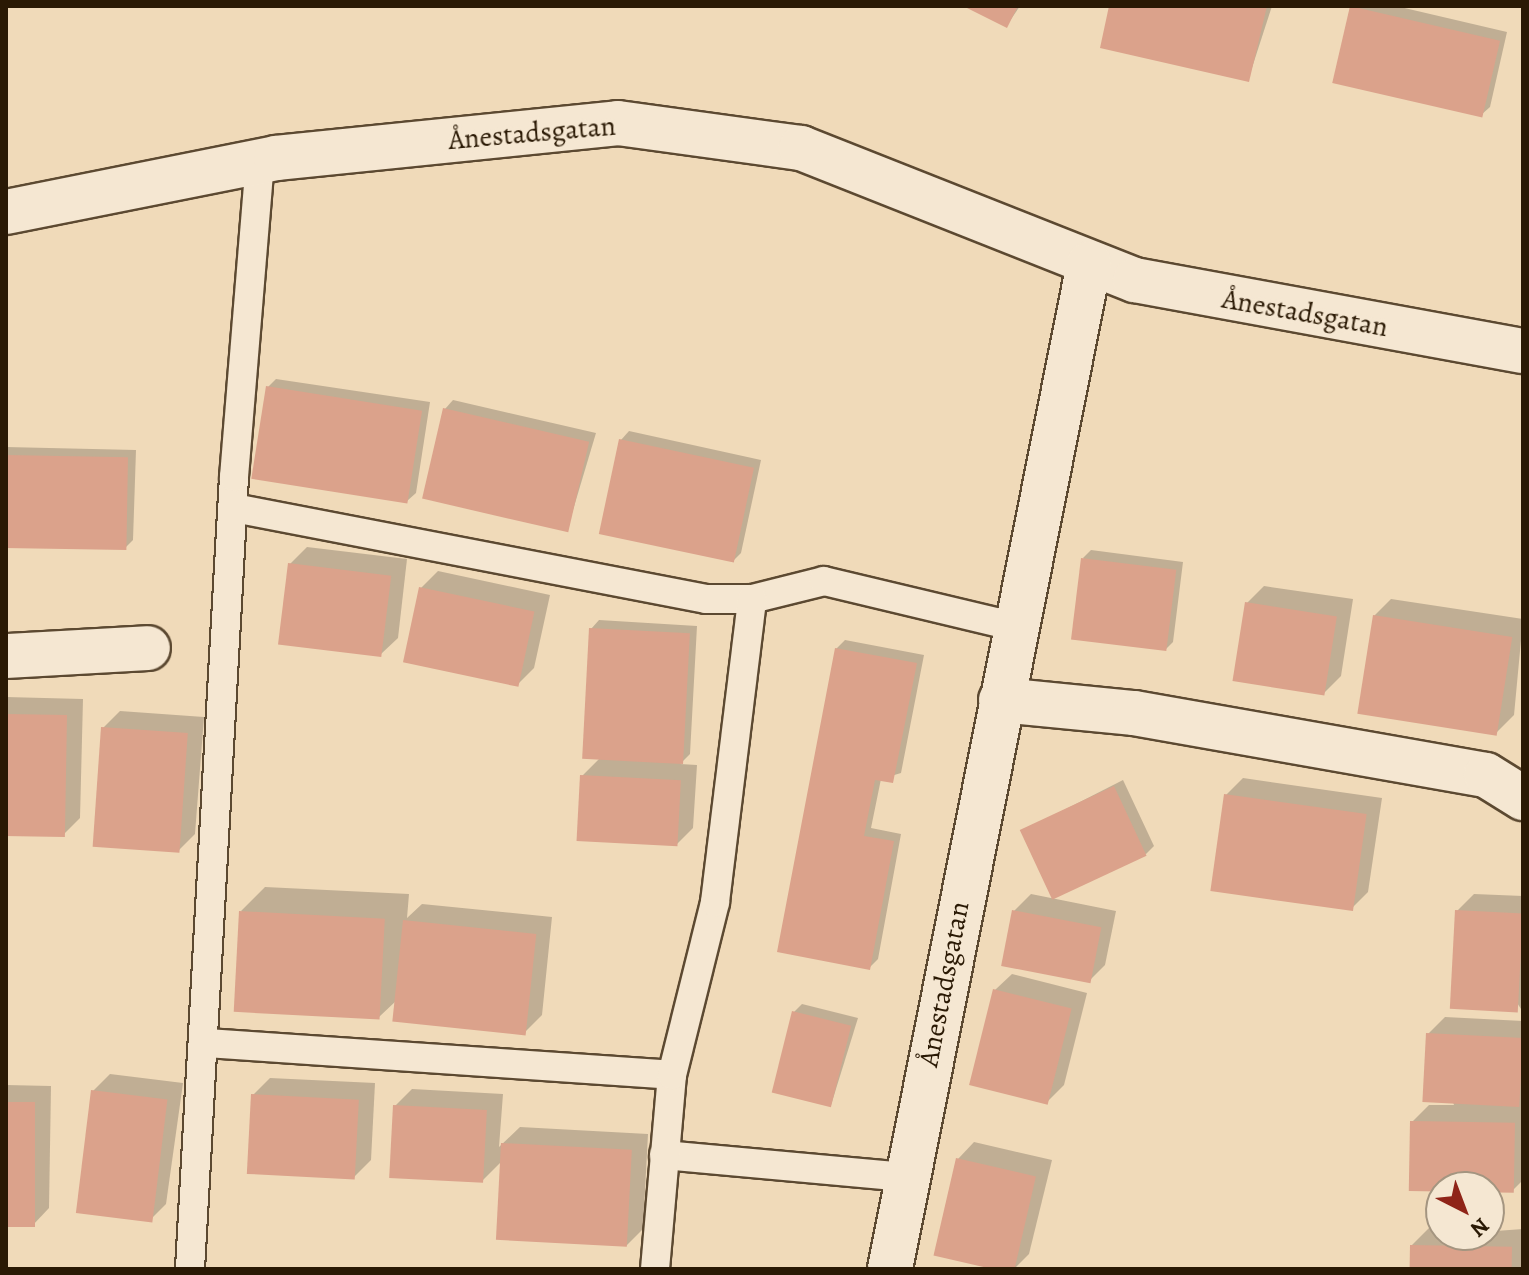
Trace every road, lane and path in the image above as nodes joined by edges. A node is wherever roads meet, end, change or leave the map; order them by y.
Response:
1 (260, 160) junction
2 (6, 212) edge
3 (1089, 264) junction
4 (1523, 351) edge
5 (234, 508) junction
6 (752, 599) junction
7 (1022, 628) junction
8 (148, 648) dead end
9 (6, 656) edge
10 (1001, 700) junction
11 (1523, 798) edge
12 (206, 1043) junction
13 (672, 1075) junction
14 (664, 1155) junction
15 (905, 1177) junction
16 (190, 1269) edge
17 (655, 1269) edge
18 (890, 1269) edge

1 - 2 street, Ånestadsgatan
1 - 3 street, Ånestadsgatan
1 - 5 lane
3 - 4 street, Ånestadsgatan
3 - 7 street, Ånestadsgatan
5 - 6 lane
5 - 12 lane
6 - 7 lane
6 - 13 lane
7 - 10 street, Ånestadsgatan
8 - 9 street
10 - 11 street
10 - 15 street, Ånestadsgatan
12 - 13 lane
12 - 16 lane
13 - 14 lane
14 - 15 lane
14 - 17 lane
15 - 18 street, Ånestadsgatan

